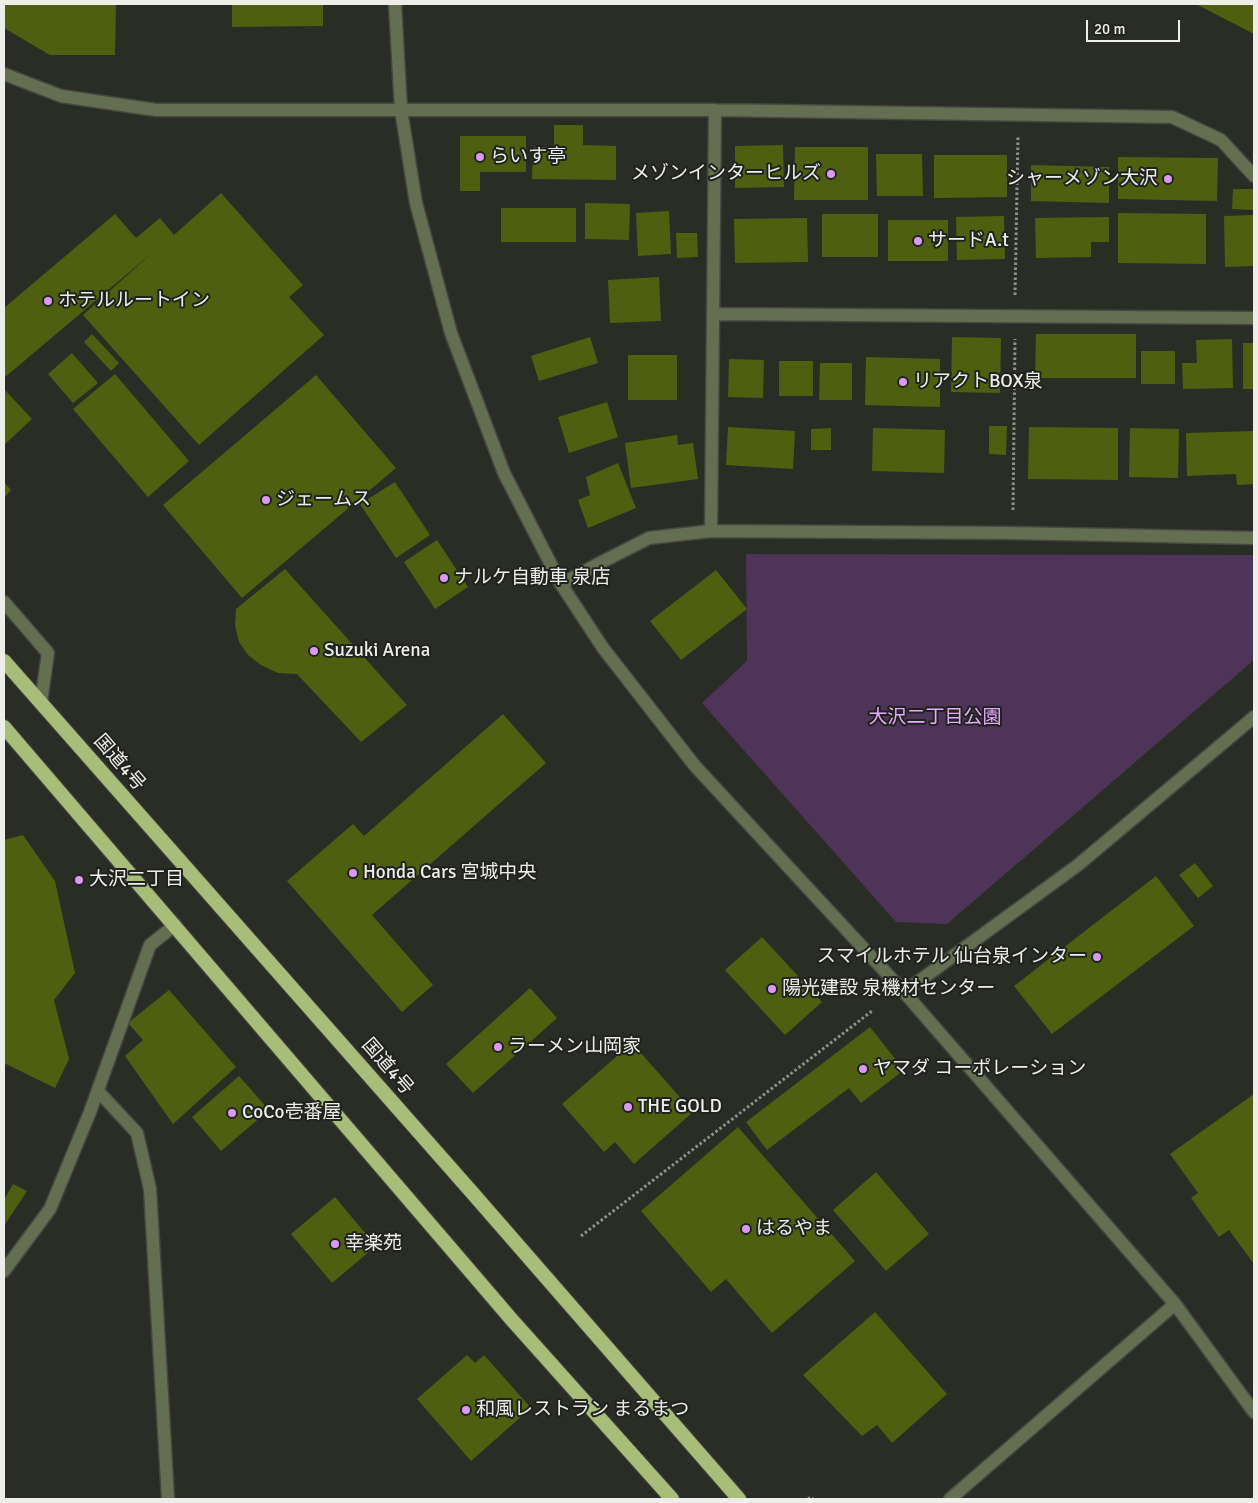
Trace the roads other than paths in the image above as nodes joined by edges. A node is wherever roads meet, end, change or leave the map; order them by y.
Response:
1 (396, 4) edge
2 (4, 74) edge
3 (400, 110) junction
4 (715, 110) junction
5 (1254, 176) edge
6 (712, 314) junction
7 (1254, 318) edge
8 (711, 530) junction
9 (1254, 538) edge
10 (561, 584) junction
11 (4, 602) edge
12 (4, 661) edge
13 (40, 702) junction
14 (1254, 717) edge
15 (4, 726) edge
16 (175, 925) junction
17 (904, 992) junction
18 (98, 1091) junction
19 (4, 1271) edge
20 (1175, 1304) junction
21 (1254, 1412) edge
22 (168, 1499) edge
23 (672, 1499) edge
24 (739, 1499) edge
25 (950, 1499) edge

1 - 3 street
2 - 3 street
3 - 4 street
3 - 10 street
4 - 5 street
4 - 6 street
6 - 7 street
6 - 8 street
8 - 9 street
8 - 10 street
10 - 17 street
11 - 13 street
12 - 13 highway, 国道4号
13 - 24 highway, 国道4号
14 - 17 street
15 - 16 highway
16 - 18 street
16 - 23 highway
17 - 20 street
18 - 19 street
18 - 22 street
20 - 21 street
20 - 25 street

